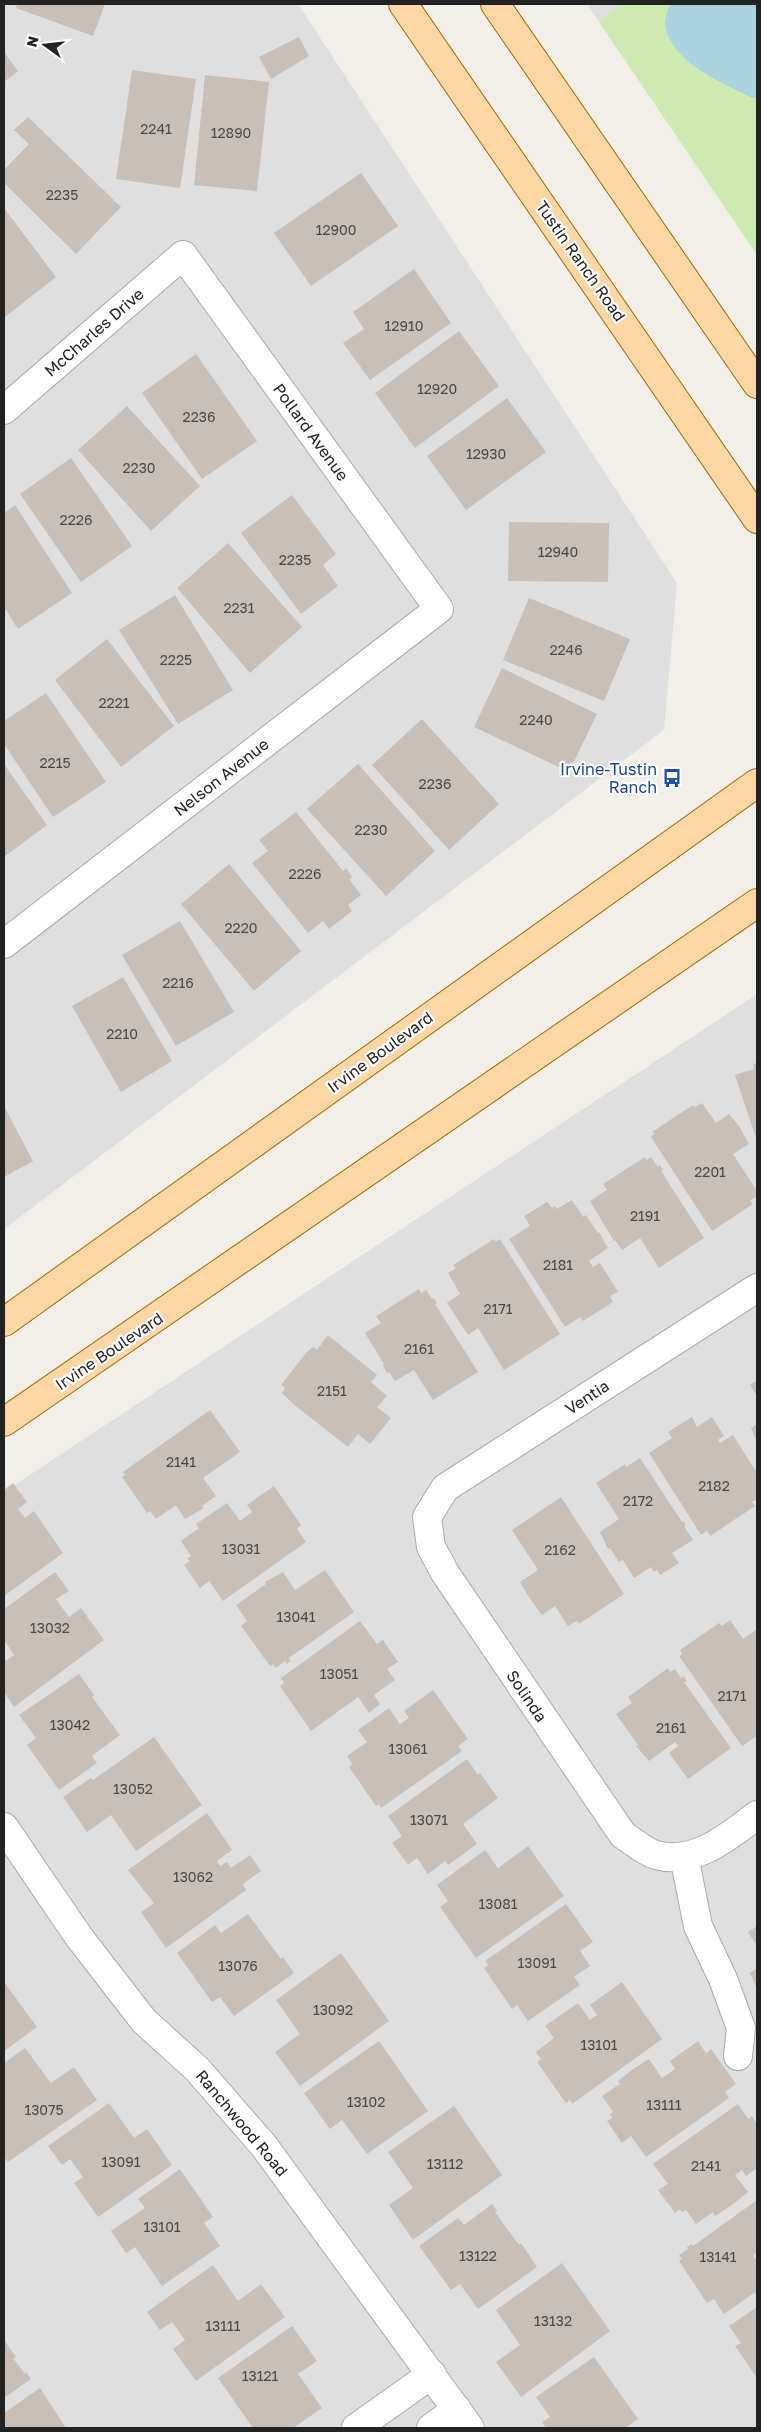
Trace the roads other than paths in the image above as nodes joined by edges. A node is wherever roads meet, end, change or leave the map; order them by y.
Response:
1 (403, 4) edge
2 (495, 4) edge
3 (184, 255) joint
4 (757, 384) edge
5 (4, 410) edge
6 (757, 519) edge
7 (439, 609) joint
8 (757, 783) edge
9 (757, 903) edge
10 (4, 944) edge
11 (757, 1288) edge
12 (4, 1322) edge
13 (4, 1422) edge
14 (427, 1517) joint
15 (757, 1816) edge
16 (4, 1827) edge
17 (684, 1856) junction
18 (738, 2056) dead end
19 (432, 2374) junction
20 (464, 2419) edge
21 (356, 2428) edge
22 (431, 2428) edge

1 - 6 main road, Tustin Ranch Road
2 - 4 main road
3 - 5 street, McCharles Drive
3 - 7 street, Pollard Avenue
7 - 10 street, Nelson Avenue
8 - 12 main road, Irvine Boulevard
9 - 13 main road, Irvine Boulevard
11 - 14 street, Ventia
14 - 17 street, Solinda
15 - 17 street
16 - 19 street, Ranchwood Road
17 - 18 street
19 - 20 street, Ranchwood Road
19 - 21 street
20 - 22 street

